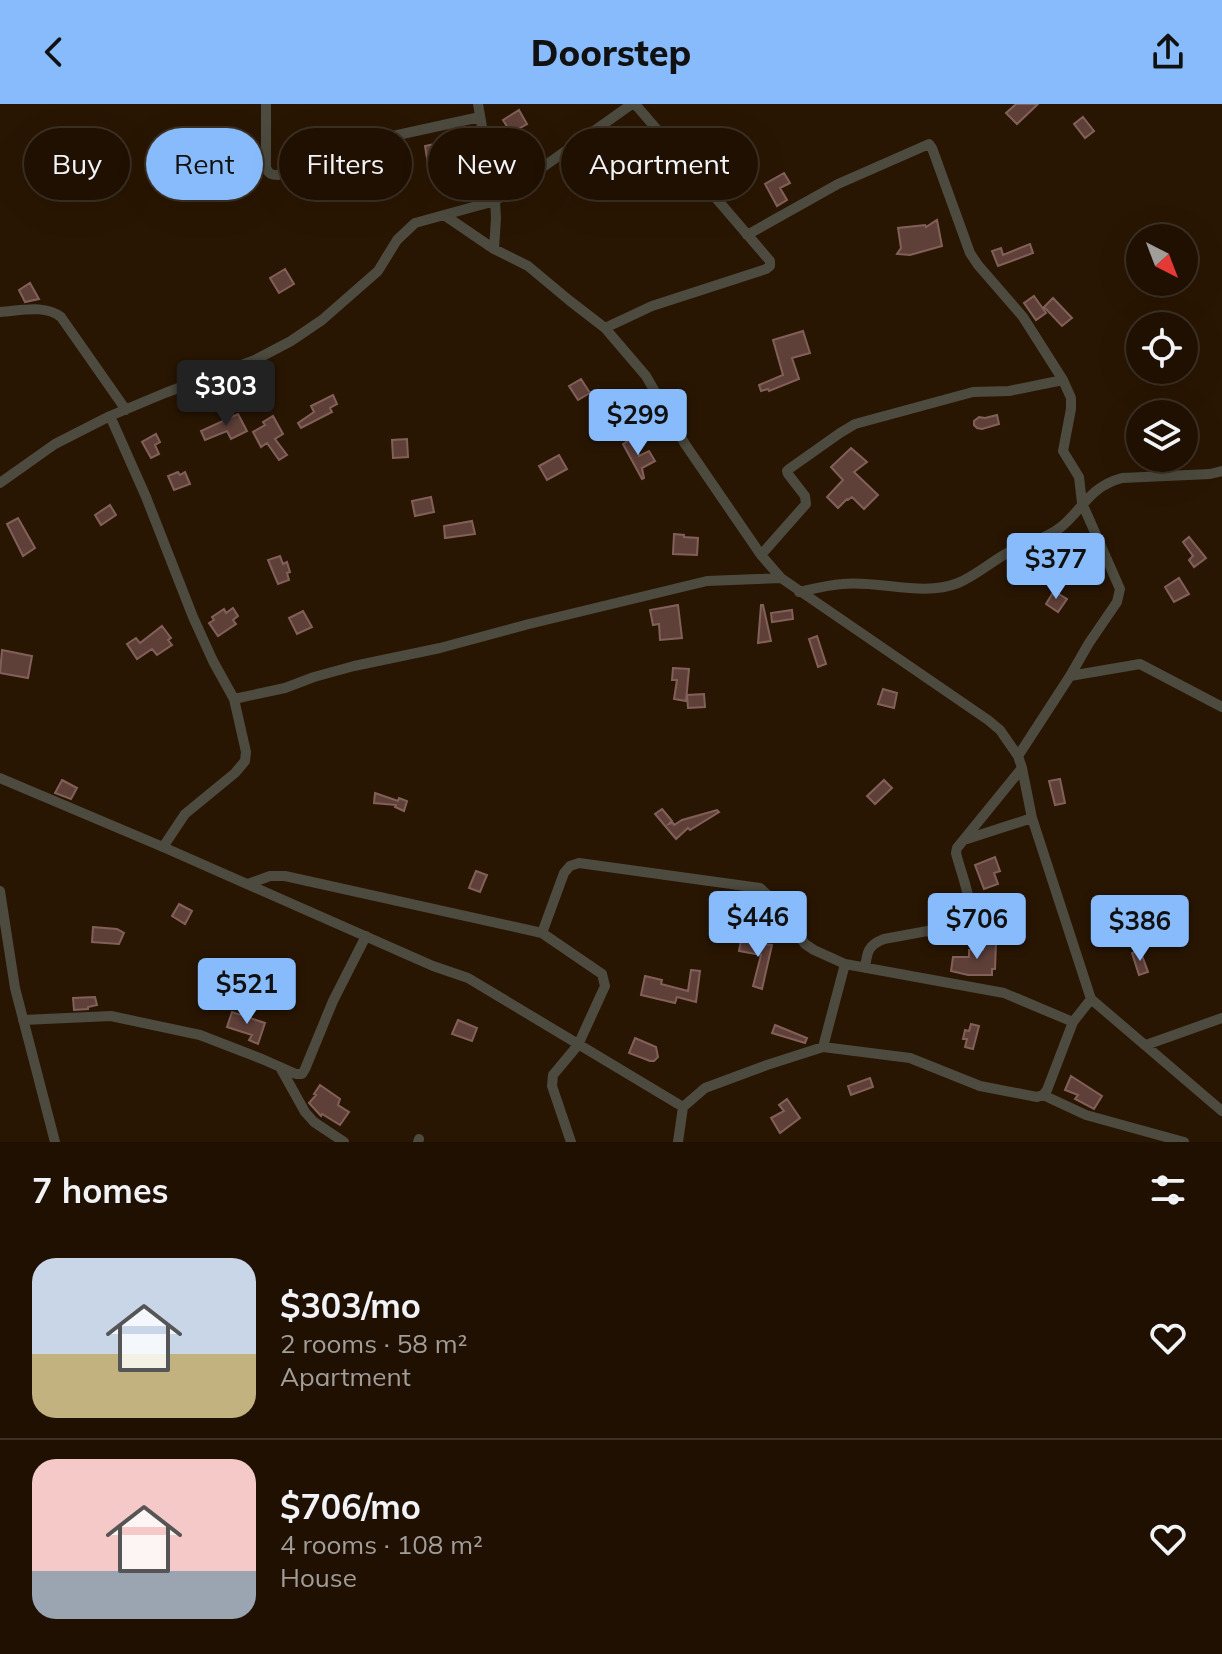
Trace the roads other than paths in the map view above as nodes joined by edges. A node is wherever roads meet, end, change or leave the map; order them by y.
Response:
1 (266, 104) edge
2 (478, 104) edge
3 (633, 104) edge
4 (480, 117) junction
5 (495, 201) junction
6 (444, 215) junction
7 (747, 235) junction
8 (494, 249) junction
9 (0, 312) edge
10 (605, 328) junction
11 (1063, 380) junction
12 (126, 410) junction
13 (110, 416) junction
14 (1222, 471) edge
15 (0, 483) edge
16 (1082, 503) junction
17 (761, 555) junction
18 (781, 578) junction
19 (799, 592) junction
20 (1070, 676) junction
21 (234, 699) junction
22 (1222, 707) edge
23 (1018, 756) junction
24 (1022, 768) junction
25 (0, 778) edge
26 (1032, 818) junction
27 (965, 839) junction
28 (163, 847) junction
29 (248, 884) junction
30 (0, 891) edge
31 (542, 933) junction
32 (366, 936) junction
33 (845, 964) junction
34 (865, 968) junction
35 (1091, 999) junction
36 (1222, 1018) edge
37 (23, 1020) junction
38 (1073, 1022) junction
39 (578, 1045) junction
40 (1146, 1045) junction
41 (823, 1047) junction
42 (280, 1067) junction
43 (1043, 1095) junction
44 (683, 1107) junction
45 (1222, 1111) edge
46 (55, 1142) edge
47 (344, 1142) edge
48 (571, 1142) edge
49 (678, 1142) edge
50 (1184, 1142) edge

1 - 4 street
2 - 4 street
3 - 5 street
3 - 7 street
4 - 5 street
5 - 6 street
5 - 8 street
6 - 8 street
6 - 12 street
7 - 10 street
7 - 11 street
8 - 10 street
9 - 12 street
10 - 17 street
11 - 16 street
11 - 17 street
12 - 13 street
13 - 15 street
13 - 21 street
14 - 16 street
16 - 19 street
16 - 20 street
17 - 18 street
18 - 19 street
18 - 21 street
19 - 23 street
20 - 22 street
20 - 23 street
21 - 28 street
23 - 24 street
24 - 26 street
24 - 27 street
25 - 28 street
26 - 27 street
26 - 35 street
27 - 34 street
28 - 29 street
29 - 31 street
29 - 32 street
30 - 37 street
31 - 33 street
31 - 39 street
32 - 39 street
32 - 42 street
33 - 34 street
33 - 41 street
34 - 38 street
35 - 38 street
35 - 40 street
36 - 40 street
37 - 42 street
37 - 46 street
38 - 43 street
39 - 44 street
39 - 48 street
40 - 45 street
41 - 43 street
41 - 44 street
42 - 47 street
43 - 50 street
44 - 49 street

